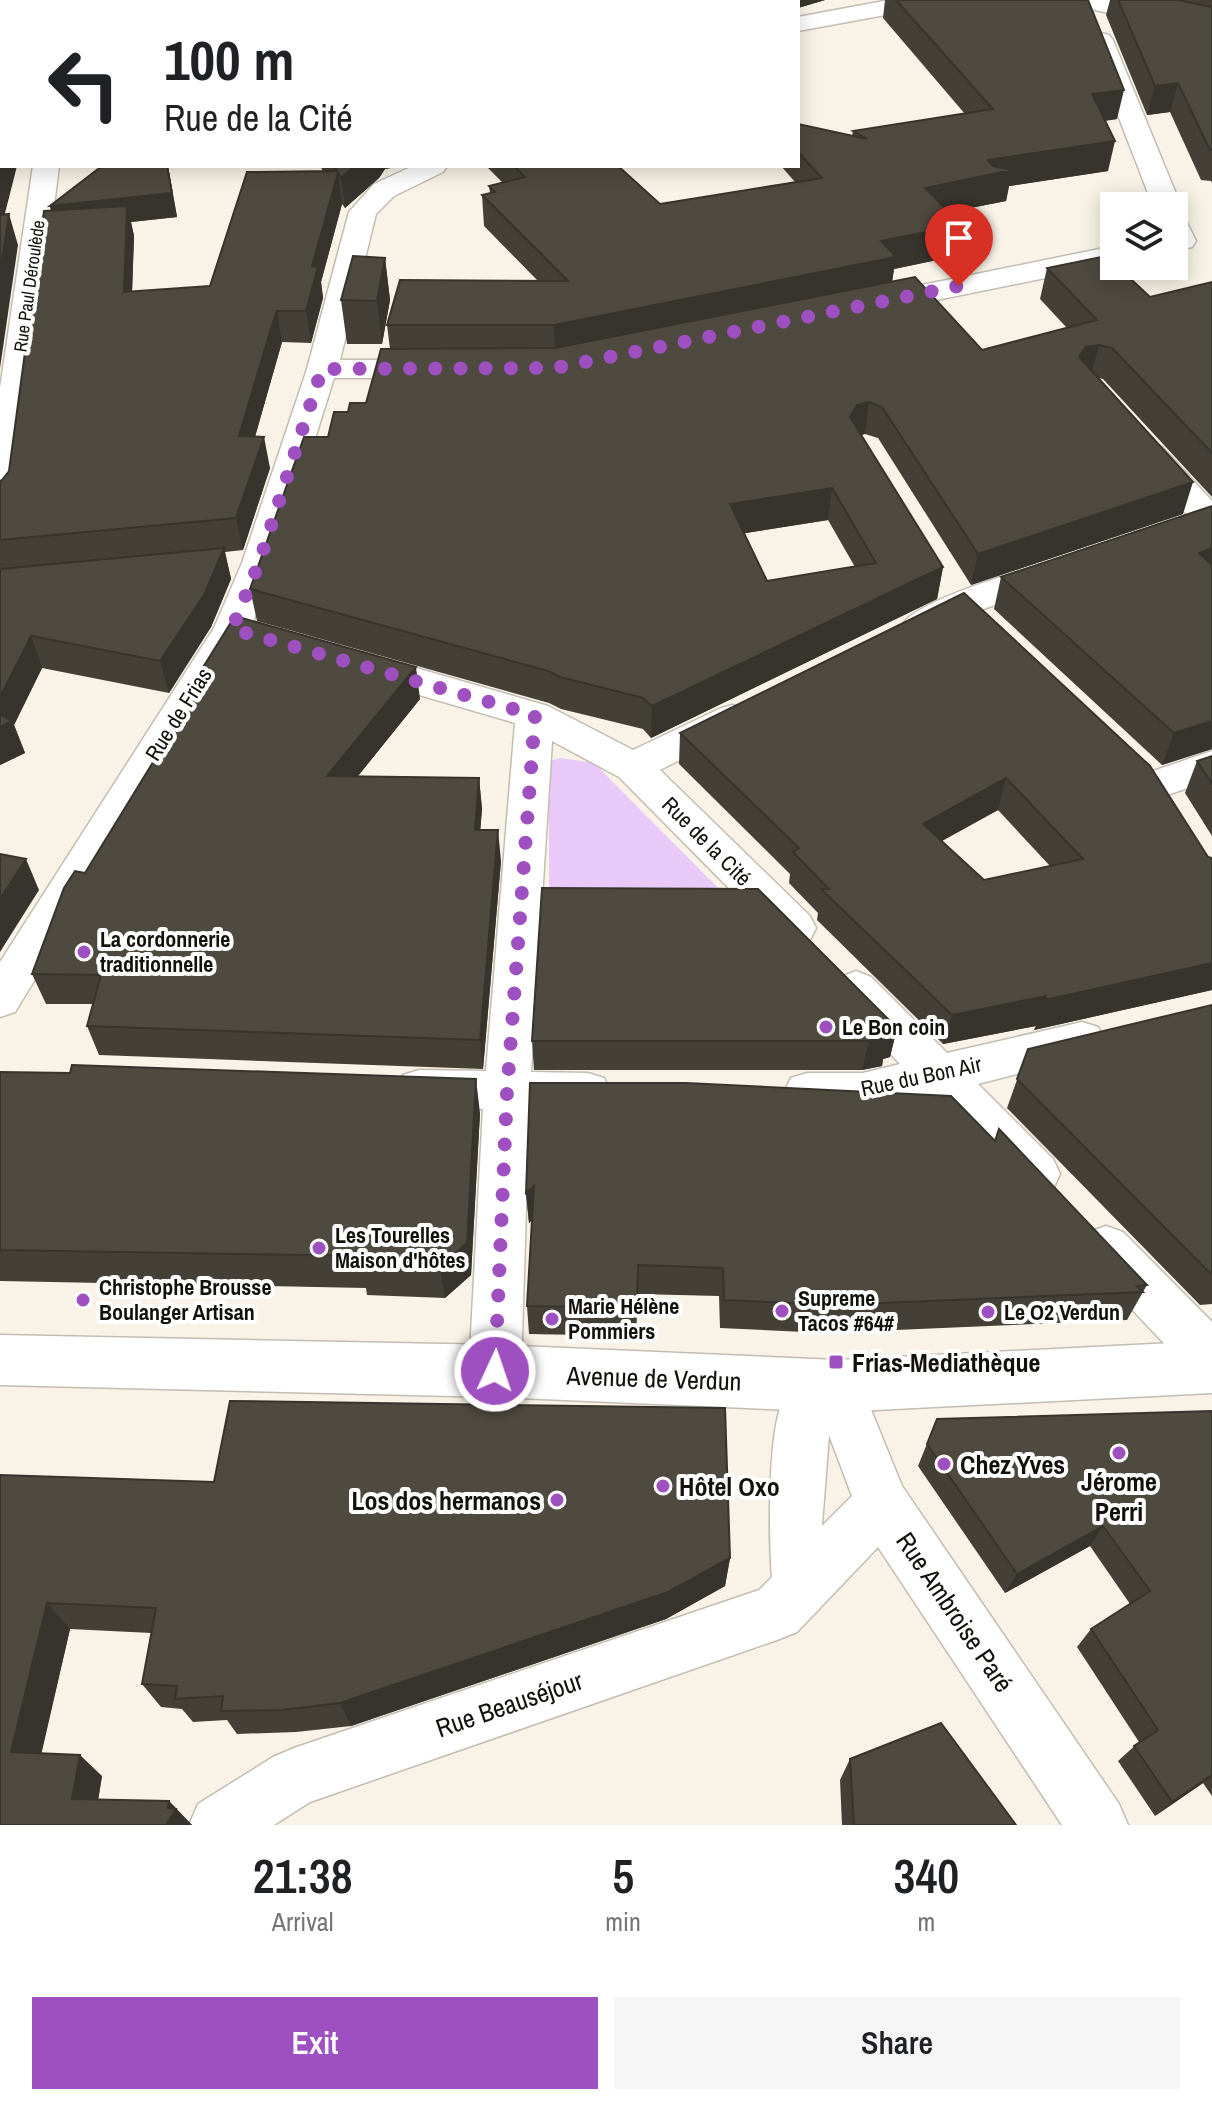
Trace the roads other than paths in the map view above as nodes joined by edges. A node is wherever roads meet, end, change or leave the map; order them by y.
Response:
1 (974, 0) edge
2 (1049, 0) edge
3 (1085, 1) edge
4 (800, 24) edge
5 (1212, 27) edge
6 (46, 168) edge
7 (430, 168) edge
8 (1161, 192) edge
9 (34, 244) junction
10 (1100, 258) edge
11 (0, 264) edge
12 (850, 308) edge
13 (462, 368) edge
14 (322, 369) junction
15 (1130, 432) edge
16 (0, 502) edge
17 (1201, 523) edge
18 (1079, 564) edge
19 (954, 591) junction
20 (997, 636) edge
21 (891, 639) edge
22 (338, 659) edge
23 (762, 703) edge
24 (535, 715) junction
25 (1212, 765) edge
26 (633, 767) junction
27 (1153, 787) edge
28 (0, 999) edge
29 (1121, 1031) edge
30 (939, 1073) junction
31 (381, 1087) edge
32 (507, 1092) junction
33 (631, 1092) edge
34 (770, 1092) edge
35 (1212, 1358) edge
36 (0, 1360) edge
37 (1212, 1367) edge
38 (495, 1371) junction
39 (836, 1386) junction
40 (882, 1504) junction
41 (801, 1589) junction
42 (219, 1825) edge
43 (1098, 1825) edge

1 - 4 main road
2 - 3 main road
3 - 5 main road
3 - 8 street
6 - 9 street, Rue Paul Déroulède
7 - 14 street, Rue de Frias
9 - 11 street
9 - 16 street, Rue Paul Déroulède
10 - 12 street
13 - 14 street
14 - 28 street, Rue de Frias
15 - 17 street
18 - 19 street
19 - 20 street
19 - 21 street
22 - 24 street, Rue de la Cité
23 - 26 street
24 - 26 street, Rue de la Cité
24 - 32 street
25 - 27 street
26 - 30 street, Rue de la Cité
29 - 30 street, Rue du Bon Air
30 - 34 street, Rue du Bon Air
30 - 35 street, Rue de la Cité
31 - 32 street
32 - 33 street
32 - 38 street
36 - 38 main road, Avenue de Verdun
37 - 39 main road, Avenue de Verdun
38 - 39 main road, Avenue de Verdun
39 - 40 street, Rue Ambroise Paré
39 - 41 street
40 - 41 street, Rue Beauséjour
40 - 43 street, Rue Ambroise Paré
41 - 42 street, Rue Beauséjour

